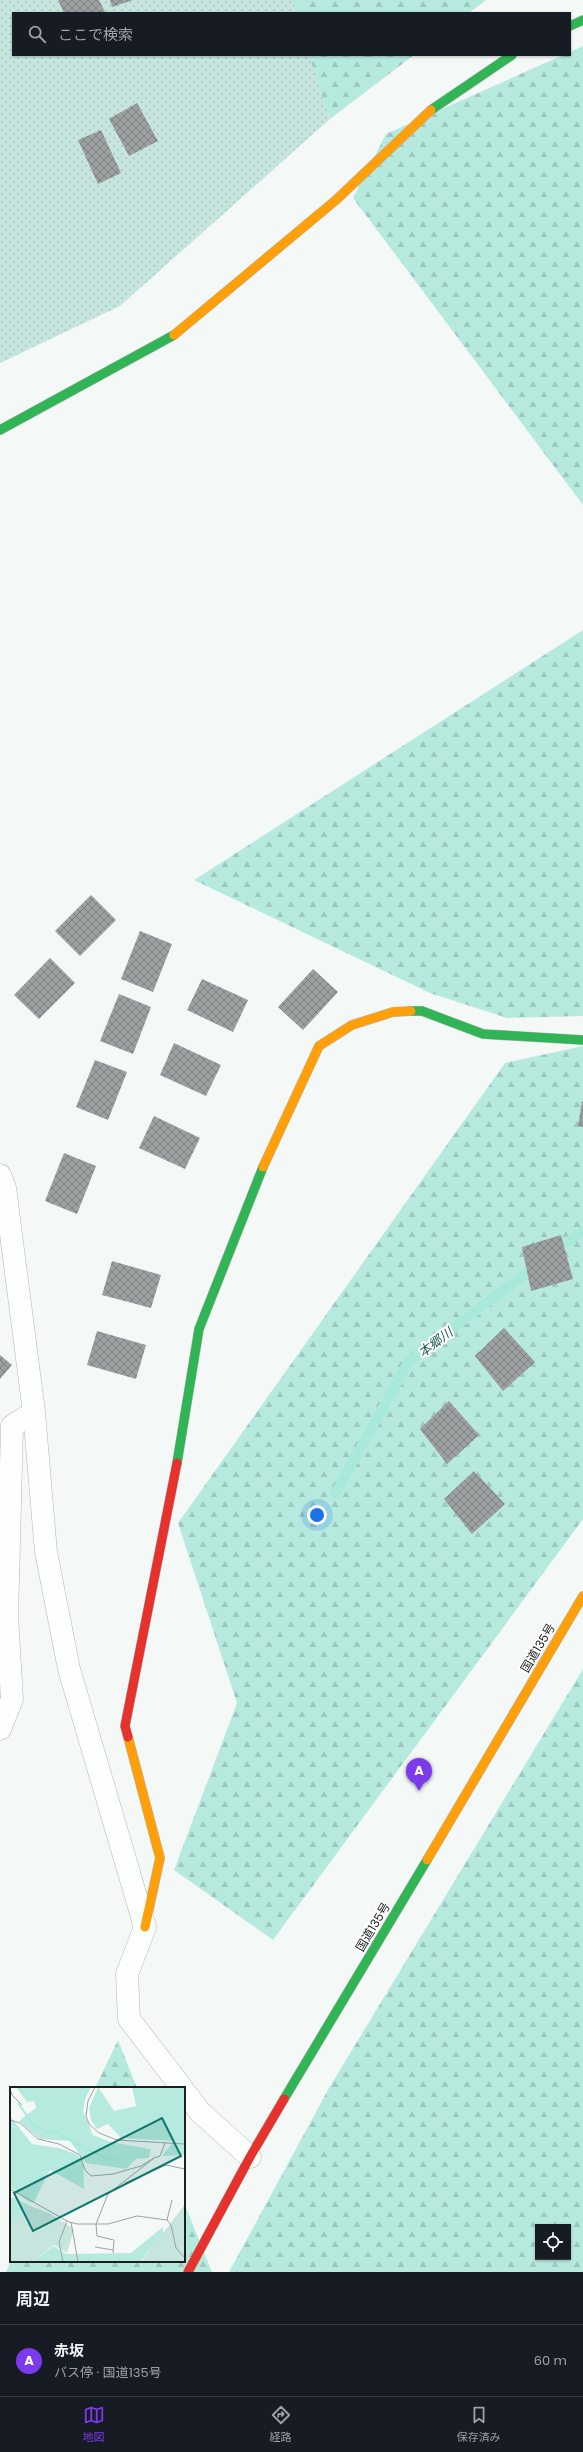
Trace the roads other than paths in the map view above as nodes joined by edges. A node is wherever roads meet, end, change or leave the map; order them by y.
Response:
1 (583, 20) edge
2 (571, 26) edge
3 (510, 56) edge
4 (0, 430) edge
5 (583, 1040) edge
6 (0, 1175) edge
7 (34, 1412) junction
8 (583, 1596) edge
9 (0, 1729) edge
10 (145, 1927) junction
11 (181, 2087) edge
12 (185, 2092) edge
13 (250, 2157) junction
14 (188, 2272) edge

1 - 2 main road
3 - 4 main road
5 - 10 main road
6 - 7 street
7 - 9 street
7 - 10 street
8 - 13 main road, 国道135号
10 - 11 street
12 - 13 street
13 - 14 main road, 国道135号

